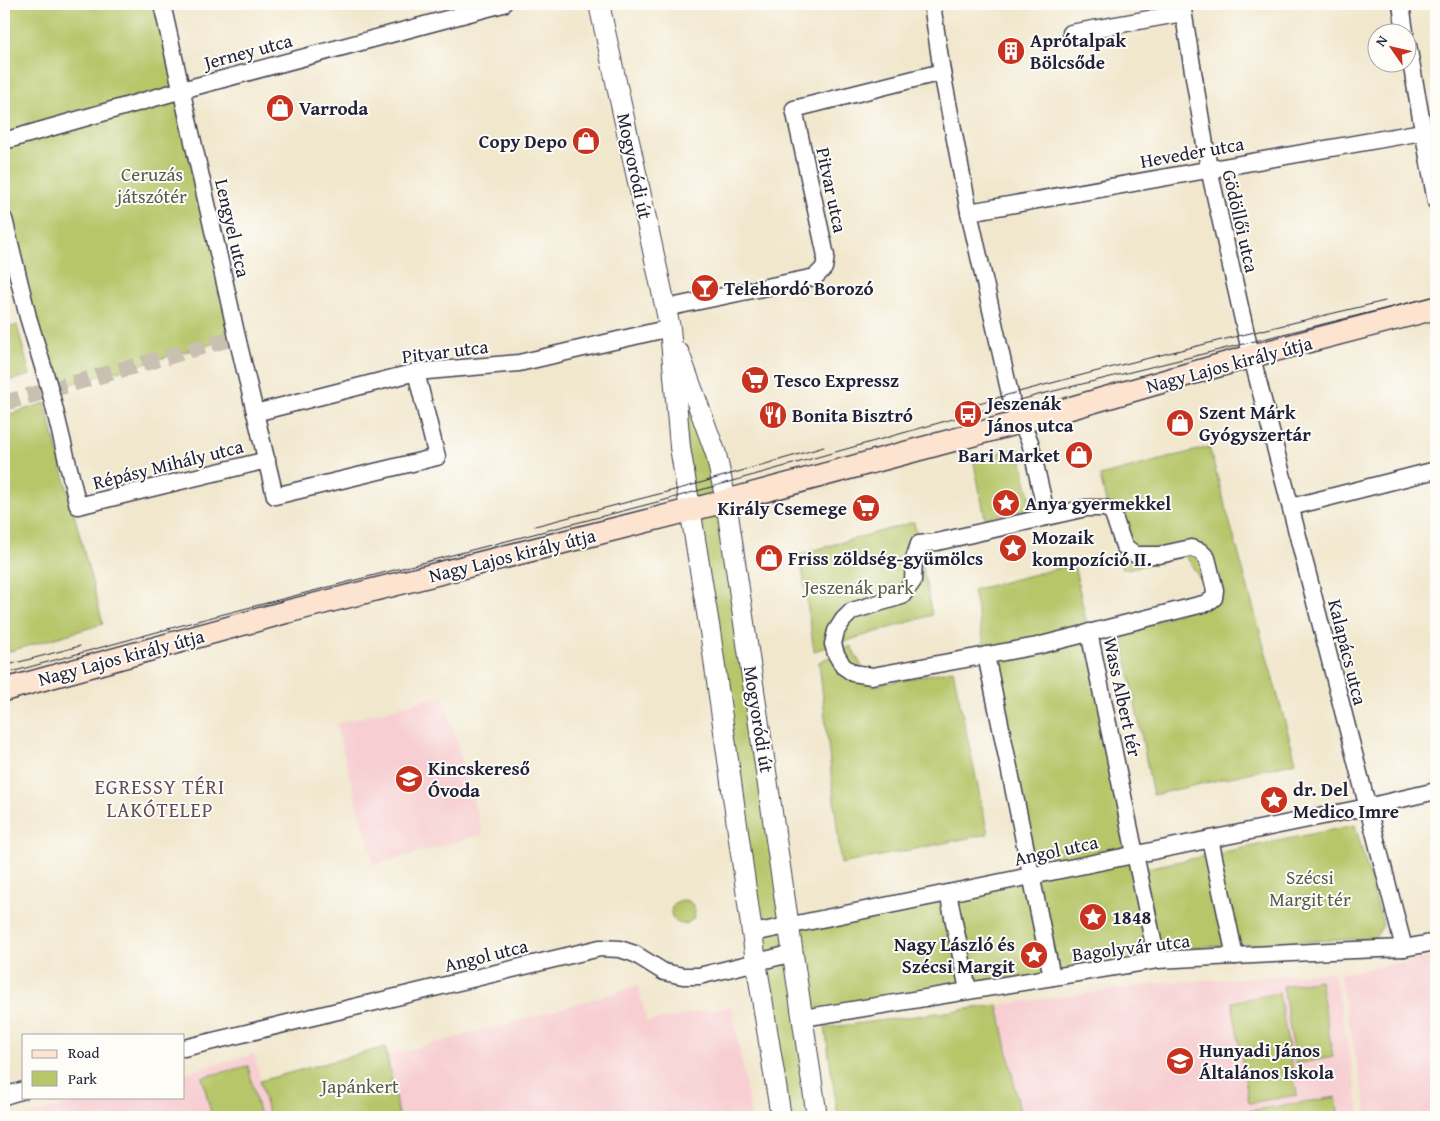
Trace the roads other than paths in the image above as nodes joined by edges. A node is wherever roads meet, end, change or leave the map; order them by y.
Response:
1 (162, 4) edge
2 (503, 4) edge
3 (600, 4) edge
4 (932, 4) edge
5 (1400, 4) edge
6 (1182, 8) edge
7 (1403, 22) edge
8 (1071, 33) dead end
9 (942, 72) junction
10 (1412, 72) edge
11 (182, 90) junction
12 (1422, 132) junction
13 (4, 141) edge
14 (1432, 159) edge
15 (1208, 169) junction
16 (1436, 196) edge
17 (969, 212) junction
18 (4, 219) edge
19 (8, 251) edge
20 (1436, 308) edge
21 (668, 318) junction
22 (1252, 356) junction
23 (416, 372) junction
24 (255, 414) junction
25 (1021, 421) junction
26 (267, 460) junction
27 (1436, 470) edge
28 (726, 500) junction
29 (1291, 507) junction
30 (691, 510) junction
31 (1046, 517) junction
32 (1089, 632) junction
33 (986, 655) junction
34 (4, 690) edge
35 (1436, 791) edge
36 (1368, 807) junction
37 (1210, 839) junction
38 (1135, 855) junction
39 (1032, 876) junction
40 (948, 892) junction
41 (790, 925) junction
42 (753, 933) junction
43 (1436, 942) edge
44 (1404, 948) junction
45 (794, 953) junction
46 (1235, 956) junction
47 (1157, 960) junction
48 (756, 961) junction
49 (1052, 977) junction
50 (968, 990) junction
51 (803, 1018) junction
52 (185, 1048) edge
53 (22, 1091) edge
54 (4, 1096) edge
55 (781, 1117) edge
56 (817, 1117) edge

1 - 11 street, Lengyel utca
2 - 11 street, Jerney utca
3 - 21 street, Mogyoródi út
4 - 9 street
5 - 7 street
6 - 8 street
6 - 15 street, Gödöllői utca
9 - 17 street
9 - 21 street, Pitvar utca
10 - 12 street
11 - 13 street, Jerney utca
11 - 24 street, Lengyel utca
12 - 14 street
12 - 15 street, Heveder utca
14 - 16 street
15 - 17 street, Heveder utca
15 - 22 street, Gödöllői utca
17 - 25 street
18 - 19 street
19 - 26 street, Répásy Mihály utca
20 - 22 main road, Nagy Lajos király útja
21 - 23 street, Pitvar utca
21 - 28 street, Mogyoródi út
21 - 30 street, Mogyoródi út
22 - 25 main road, Nagy Lajos király útja
22 - 29 street, Kalapács utca
23 - 24 street, Pitvar utca
23 - 26 street
24 - 26 street, Lengyel utca
25 - 28 main road, Nagy Lajos király útja
25 - 31 street
27 - 29 street
28 - 30 main road, Nagy Lajos király útja
28 - 41 street, Mogyoródi út
29 - 36 street, Kalapács utca
30 - 34 main road, Nagy Lajos király útja
30 - 42 street, Mogyoródi út
31 - 32 street
31 - 33 street
32 - 33 street, Wass Albert tér
32 - 38 street, Wass Albert tér
33 - 39 street
35 - 36 street
36 - 37 street, Angol utca
36 - 44 street, Kalapács utca
37 - 38 street, Angol utca
37 - 46 street
38 - 39 street, Angol utca
38 - 47 street, Wass Albert tér
39 - 40 street, Angol utca
39 - 49 street
40 - 41 street, Angol utca
40 - 50 street
41 - 42 street, Angol utca
41 - 45 street, Mogyoródi út
42 - 48 street, Mogyoródi út
43 - 44 street, Bagolyvár utca
44 - 46 street, Bagolyvár utca
45 - 48 street, Angol utca
45 - 51 street, Mogyoródi út
46 - 47 street, Bagolyvár utca
47 - 49 street, Bagolyvár utca
48 - 52 street, Angol utca
48 - 55 street, Mogyoródi út
49 - 50 street, Bagolyvár utca
50 - 51 street, Bagolyvár utca
51 - 56 street, Mogyoródi út
53 - 54 street

